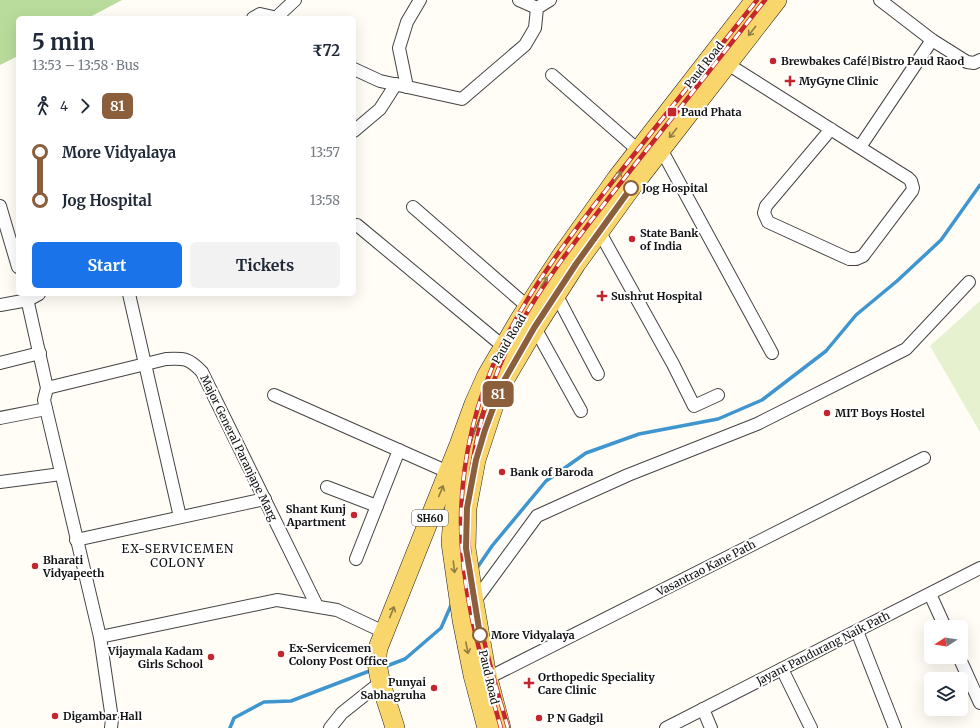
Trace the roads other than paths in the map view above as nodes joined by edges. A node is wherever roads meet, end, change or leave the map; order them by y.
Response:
1 (295, 0) edge
2 (420, 0) edge
3 (520, 0) edge
4 (550, 0) edge
5 (755, 0) edge
6 (776, 0) edge
7 (885, 1) edge
8 (537, 8) junction
9 (256, 16) edge
10 (269, 16) edge
11 (279, 16) edge
12 (932, 40) junction
13 (980, 60) edge
14 (726, 63) junction
15 (356, 70) edge
16 (552, 75) dead end
17 (402, 85) junction
18 (356, 129) edge
19 (831, 129) junction
20 (860, 147) junction
21 (661, 149) junction
22 (638, 150) junction
23 (0, 206) edge
24 (413, 207) dead end
25 (357, 225) dead end
26 (599, 232) junction
27 (16, 260) edge
28 (969, 282) dead end
29 (556, 294) junction
30 (129, 296) edge
31 (27, 297) edge
32 (0, 305) edge
33 (528, 307) junction
34 (534, 328) junction
35 (504, 347) junction
36 (40, 353) junction
37 (772, 354) dead end
38 (0, 363) edge
39 (146, 364) junction
40 (598, 374) dead end
41 (47, 388) junction
42 (274, 395) dead end
43 (718, 395) dead end
44 (46, 409) junction
45 (581, 411) dead end
46 (0, 418) edge
47 (399, 450) junction
48 (924, 458) dead end
49 (448, 472) junction
50 (61, 474) junction
51 (0, 482) edge
52 (327, 486) dead end
53 (265, 499) junction
54 (377, 506) junction
55 (180, 517) junction
56 (423, 534) junction
57 (76, 540) junction
58 (461, 551) junction
59 (356, 559) dead end
60 (980, 568) edge
61 (930, 594) junction
62 (466, 598) junction
63 (317, 606) junction
64 (942, 620) edge
65 (857, 631) junction
66 (384, 632) junction
67 (100, 637) junction
68 (962, 664) edge
69 (782, 669) junction
70 (379, 672) junction
71 (488, 678) junction
72 (980, 703) edge
73 (703, 710) junction
74 (111, 728) edge
75 (330, 728) edge
76 (395, 728) edge
77 (487, 728) edge
78 (501, 728) edge
79 (666, 728) edge
80 (711, 728) edge
81 (811, 728) edge
82 (895, 728) edge

1 - 11 street
2 - 17 street
3 - 8 street
4 - 8 street
5 - 22 main road, Paud Road / SH60
6 -> 14 main road, Paud Road
7 - 12 street
8 - 17 street
9 - 10 street
12 - 13 street
12 - 20 street
14 - 19 street
14 -> 21 main road, Paud Road
15 - 17 street
16 - 22 street
17 - 18 street
19 - 20 street
19 - 20 street
21 - 26 main road, Paud Road
21 - 37 street
33 -> 22 main road, Paud Road / SH60
23 - 27 street
24 - 33 street
25 - 35 street
26 - 29 main road, Paud Road
26 - 43 street
28 - 62 street
29 - 34 main road, Paud Road
29 - 40 street
30 - 39 street
31 - 32 street
31 - 36 street
33 - 35 main road, Paud Road / SH60
34 - 45 street
34 - 58 main road, Paud Road
35 - 49 main road, Paud Road / SH60
36 - 38 street
36 - 41 street
39 - 41 street, Major General Paranjape Marg
39 - 53 street, Major General Paranjape Marg
39 - 55 street
41 - 44 street
42 - 47 street
44 - 46 street
44 - 50 street
47 - 49 street
47 - 54 street
48 - 71 street, Vasantrao Kane Path
56 -> 49 main road, Paud Road / SH60
50 - 51 street
50 - 57 street
52 - 54 street
53 - 55 street
53 - 63 street, Major General Paranjape Marg
54 - 59 street
55 - 57 street
56 - 58 main road
66 -> 56 main road, Paud Road / SH60
57 - 67 street
58 -> 62 main road, Paud Road
60 - 61 street, Jayant Pandurang Naik Path
61 - 64 street
61 - 65 street, Jayant Pandurang Naik Path
62 - 71 main road, Paud Road
62 -> 77 main road
63 - 66 street
63 - 67 street
65 - 69 street, Jayant Pandurang Naik Path
65 - 82 street
66 - 70 main road, Paud Road / SH60
67 - 74 street
68 - 72 street
69 - 73 street, Jayant Pandurang Naik Path
69 - 81 street
70 - 75 street
70 - 76 main road, Paud Road / SH60
71 - 78 main road, Paud Road
73 - 79 street, Jayant Pandurang Naik Path
73 - 80 street

